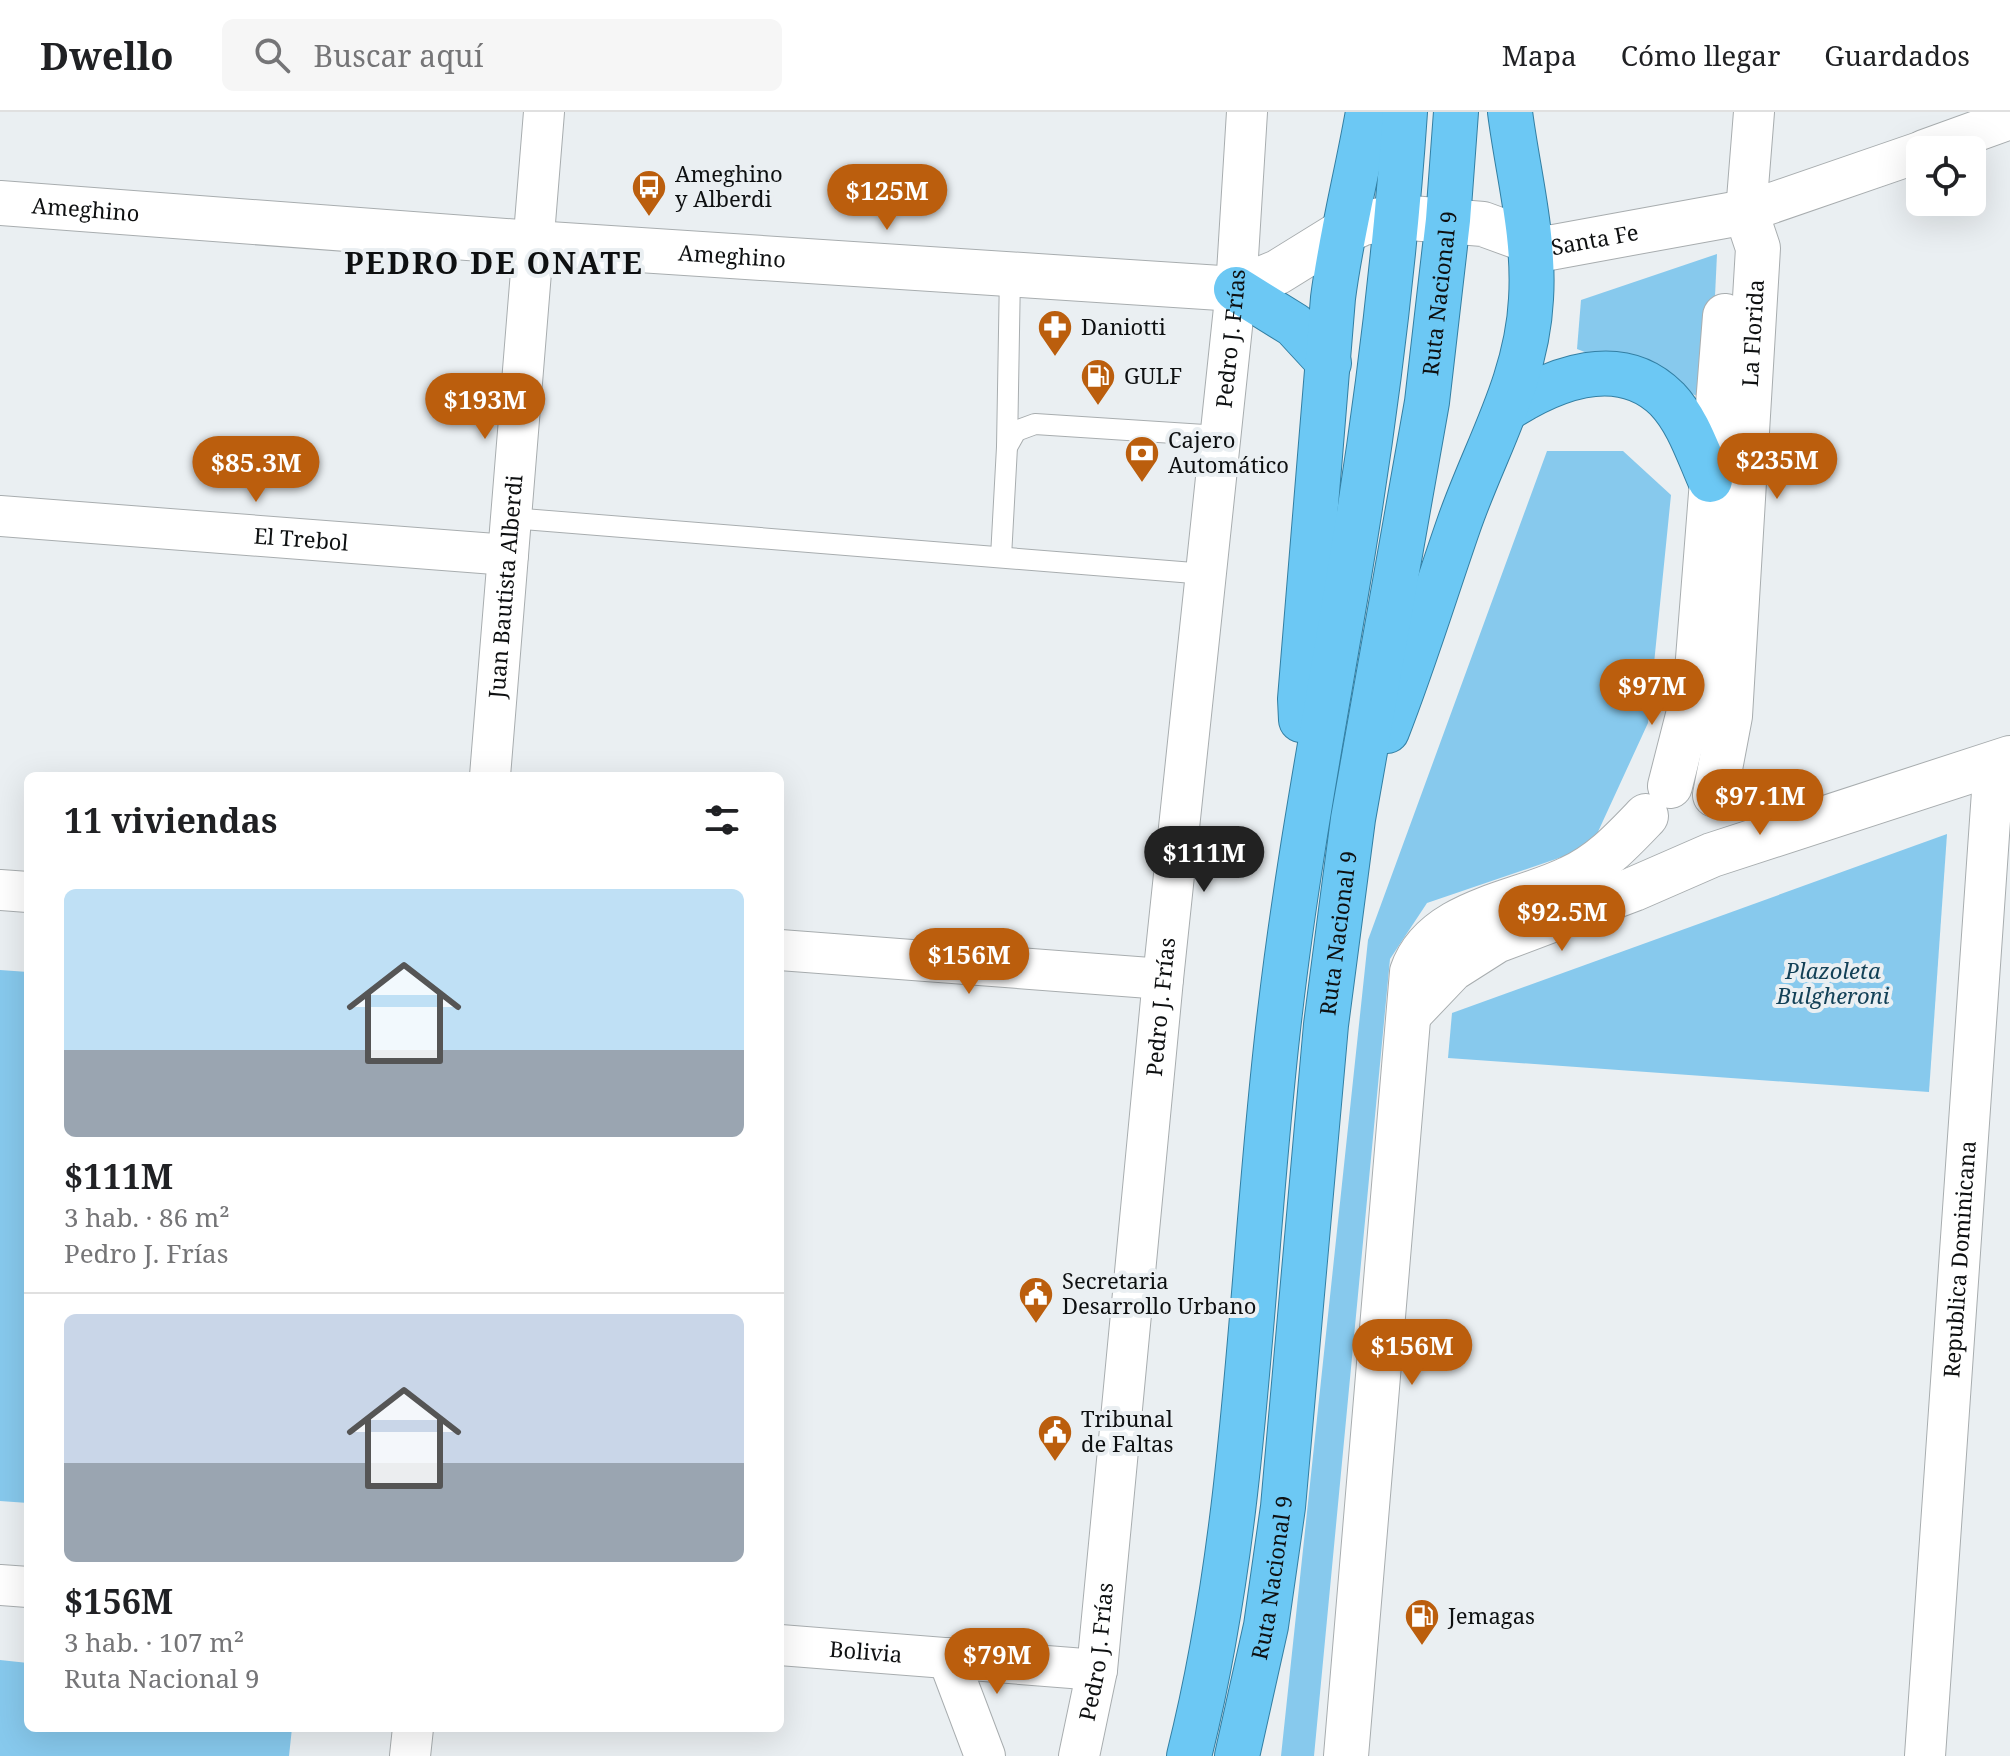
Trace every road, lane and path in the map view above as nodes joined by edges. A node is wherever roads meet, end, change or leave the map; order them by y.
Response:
1 (544, 112) edge
2 (1247, 112) edge
3 (1368, 112) edge
4 (1405, 112) edge
5 (1456, 112) edge
6 (1510, 112) edge
7 (1754, 112) edge
8 (2010, 119) edge
9 (1963, 136) edge
10 (1906, 157) edge
11 (0, 203) edge
12 (1746, 212) junction
13 (1399, 217) junction
14 (1448, 220) junction
15 (1341, 233) junction
16 (533, 243) junction
17 (1531, 245) junction
18 (1010, 274) junction
19 (1236, 289) junction
20 (1329, 363) junction
21 (1508, 408) junction
22 (1220, 436) junction
23 (1007, 447) junction
24 (1710, 480) junction
25 (0, 516) edge
26 (509, 537) junction
27 (1001, 557) junction
28 (1206, 574) junction
29 (2002, 760) edge
30 (490, 772) edge
31 (1718, 799) junction
32 (1658, 801) junction
33 (1309, 812) junction
34 (1353, 819) junction
35 (1813, 824) junction
36 (1700, 860) junction
37 (0, 890) edge
38 (24, 892) edge
39 (784, 950) edge
40 (1163, 979) junction
41 (1411, 1012) junction
42 (0, 1585) edge
43 (24, 1587) edge
44 (784, 1645) edge
45 (948, 1658) junction
46 (1097, 1670) junction
47 (413, 1732) edge
48 (1241, 1747) edge
49 (410, 1756) edge
50 (985, 1756) edge
51 (1079, 1756) edge
52 (1189, 1756) edge
53 (1346, 1756) edge
54 (1925, 1756) edge

1 - 16 street, Juan Bautista Alberdi
2 - 19 street, Pedro J. Frías
3 - 15 highway
4 - 13 highway, Ruta Nacional 9
5 - 14 highway, Ruta Nacional 9
6 - 17 highway
7 - 12 street, La Florida
8 - 9 street
10 - 12 street
11 - 16 street, Ameghino
12 - 17 street, Santa Fe
12 - 24 street
12 - 31 street, La Florida
13 - 14 street, Ameghino
13 - 15 street, Ameghino
13 - 33 highway, Ruta Nacional 9
14 - 17 street, Santa Fe
14 - 34 highway, Ruta Nacional 9
15 - 19 street, Ameghino
15 - 20 highway
16 - 18 street, Ameghino
16 - 26 street, Juan Bautista Alberdi
17 - 21 highway
18 - 19 street, Ameghino
18 - 23 lane
19 - 20 highway
19 - 22 street, Pedro J. Frías
20 - 33 highway
21 - 24 highway
21 - 34 highway
22 - 23 lane
22 - 28 street, Pedro J. Frías
23 - 27 lane
24 - 32 street
25 - 26 street, El Trebol
26 - 27 lane
26 - 30 street, Juan Bautista Alberdi
27 - 28 lane
28 - 40 street, Pedro J. Frías
29 - 35 street
29 - 54 street, Republica Dominicana
31 - 32 street
31 - 35 street
31 - 36 street
32 - 36 street
32 - 41 street
33 - 52 highway, Ruta Nacional 9
34 - 48 highway, Ruta Nacional 9
35 - 36 street
36 - 41 street
37 - 38 street
39 - 40 street
40 - 46 street, Pedro J. Frías
41 - 53 street
42 - 43 street
44 - 45 street, Bolivia
45 - 46 street, Bolivia
45 - 50 street
46 - 51 street, Pedro J. Frías
47 - 49 street

